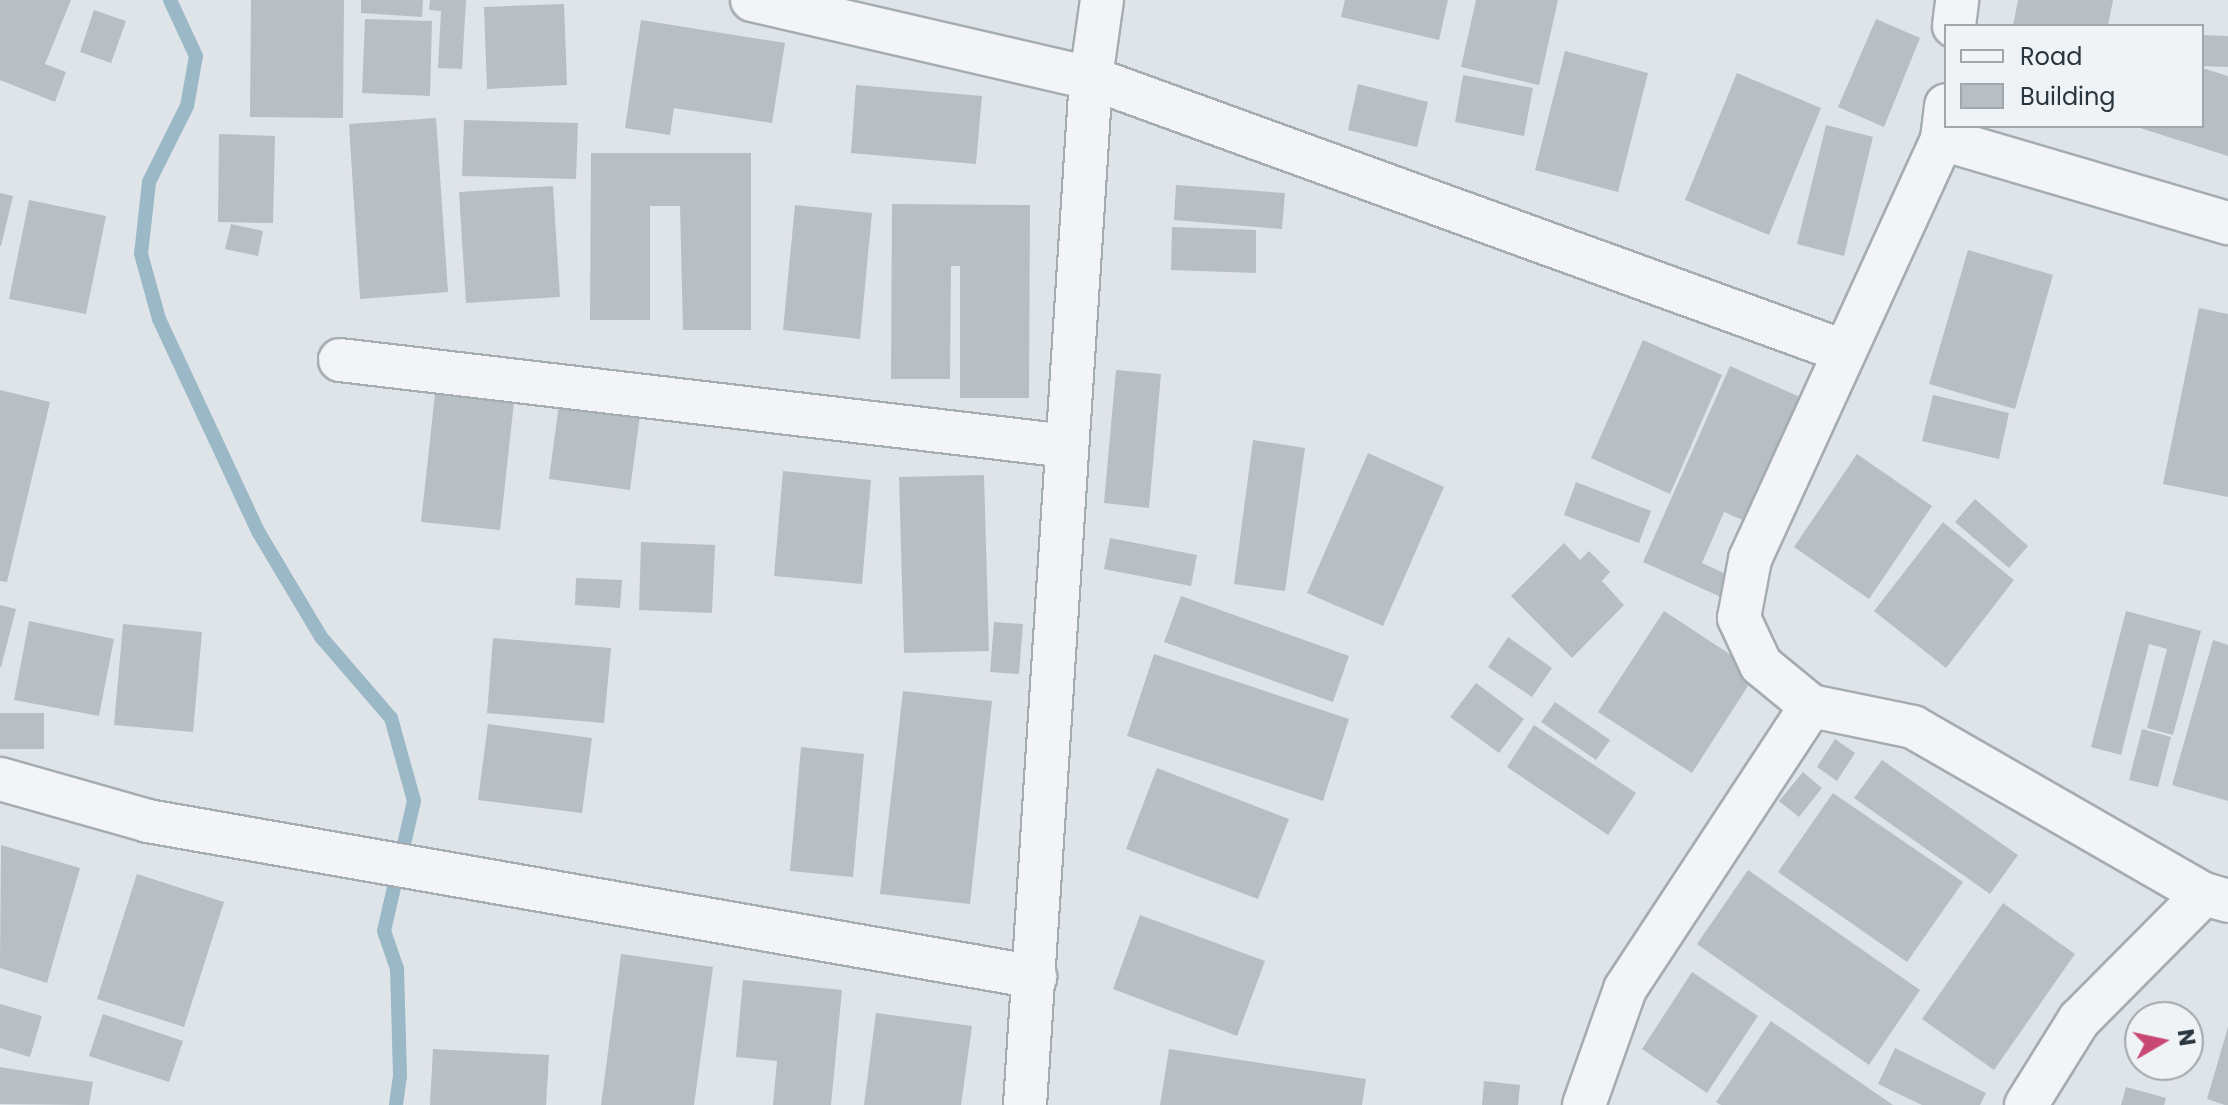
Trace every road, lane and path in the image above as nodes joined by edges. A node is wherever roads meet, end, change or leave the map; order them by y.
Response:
1 (752, 0) edge
2 (1102, 0) edge
3 (1957, 0) edge
4 (1954, 24) edge
5 (1091, 78) junction
6 (1944, 122) edge
7 (1961, 128) edge
8 (2228, 223) edge
9 (1843, 351) junction
10 (340, 360) dead end
11 (1067, 446) junction
12 (1811, 706) junction
13 (0, 779) edge
14 (2216, 897) edge
15 (1035, 977) junction
16 (1025, 1105) edge
17 (1584, 1105) edge
18 (2026, 1105) edge

1 - 5 street
2 - 5 street
3 - 4 street
5 - 9 street
5 - 11 street
6 - 9 street
7 - 8 street
9 - 12 street
10 - 11 street
11 - 15 street
12 - 14 street
12 - 17 street
13 - 15 street
14 - 18 street
15 - 16 street

